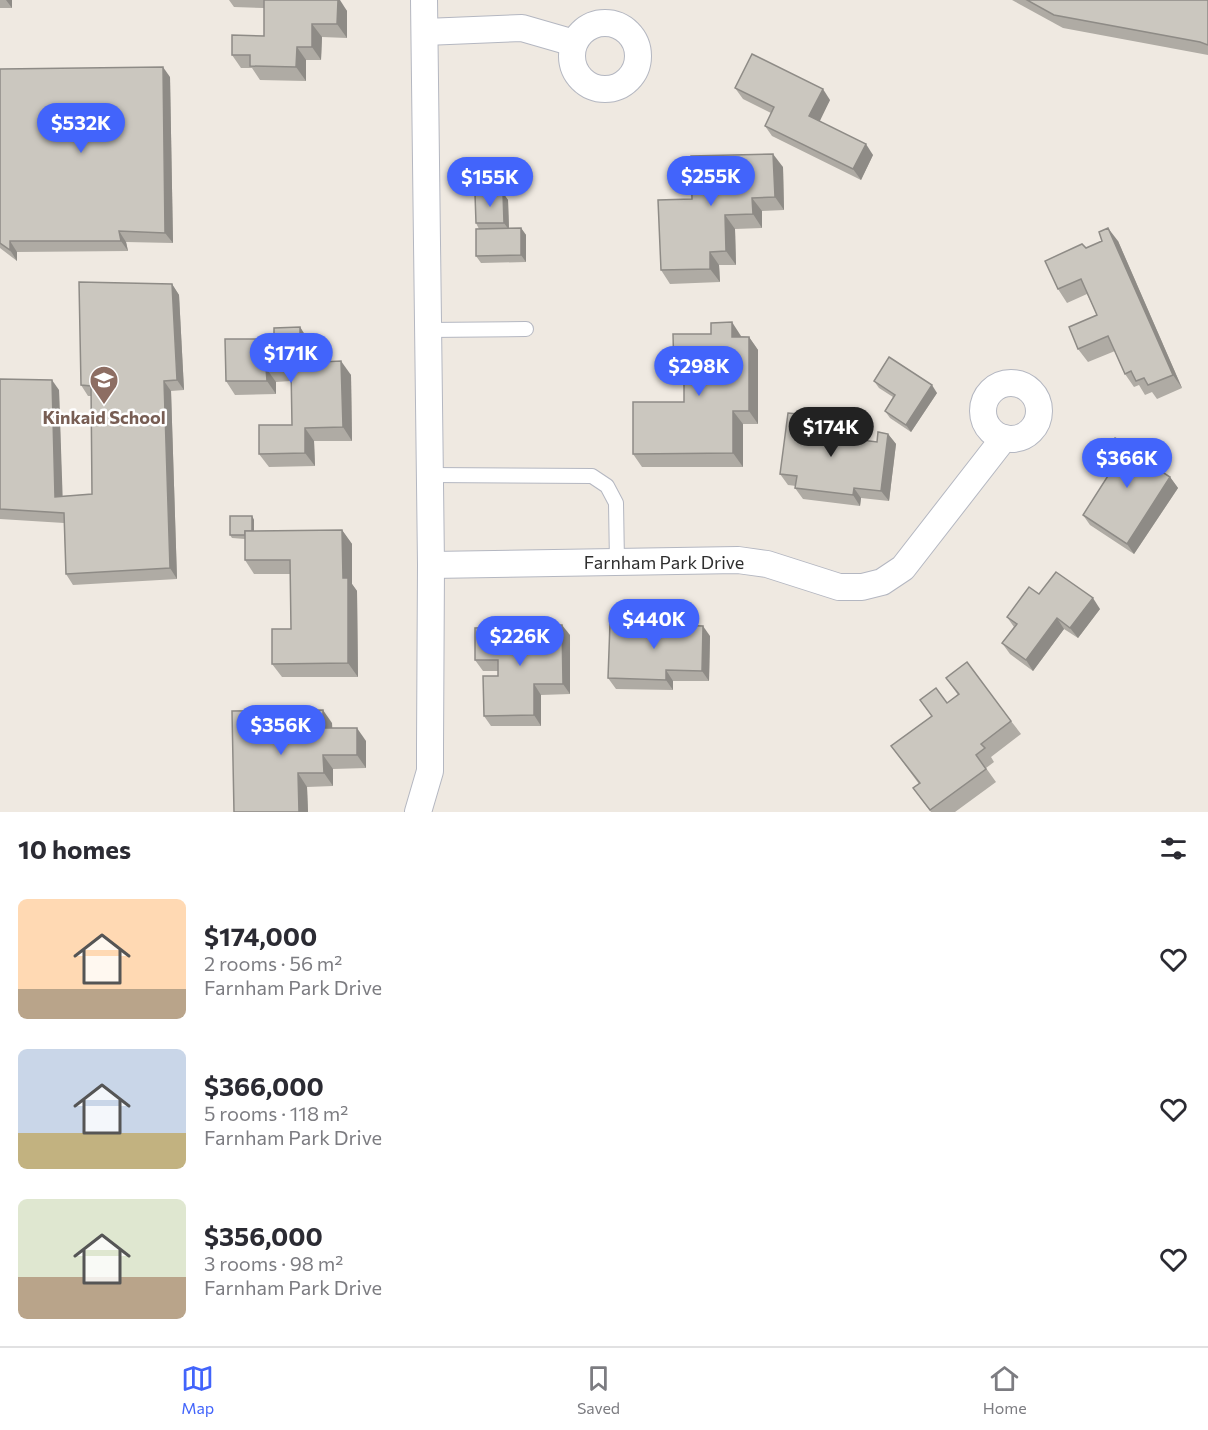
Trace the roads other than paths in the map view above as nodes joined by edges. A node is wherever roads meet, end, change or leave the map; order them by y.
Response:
1 (424, 0) edge
2 (425, 32) junction
3 (574, 43) dead end
4 (526, 329) dead end
5 (428, 330) junction
6 (1004, 438) dead end
7 (430, 475) junction
8 (617, 562) junction
9 (431, 565) junction
10 (418, 812) edge

1 - 2 street
2 - 3 street
2 - 5 street
4 - 5 lane
5 - 7 street
6 - 8 street, Farnham Park Drive
7 - 8 lane
7 - 9 street
8 - 9 street, Farnham Park Drive
9 - 10 street

